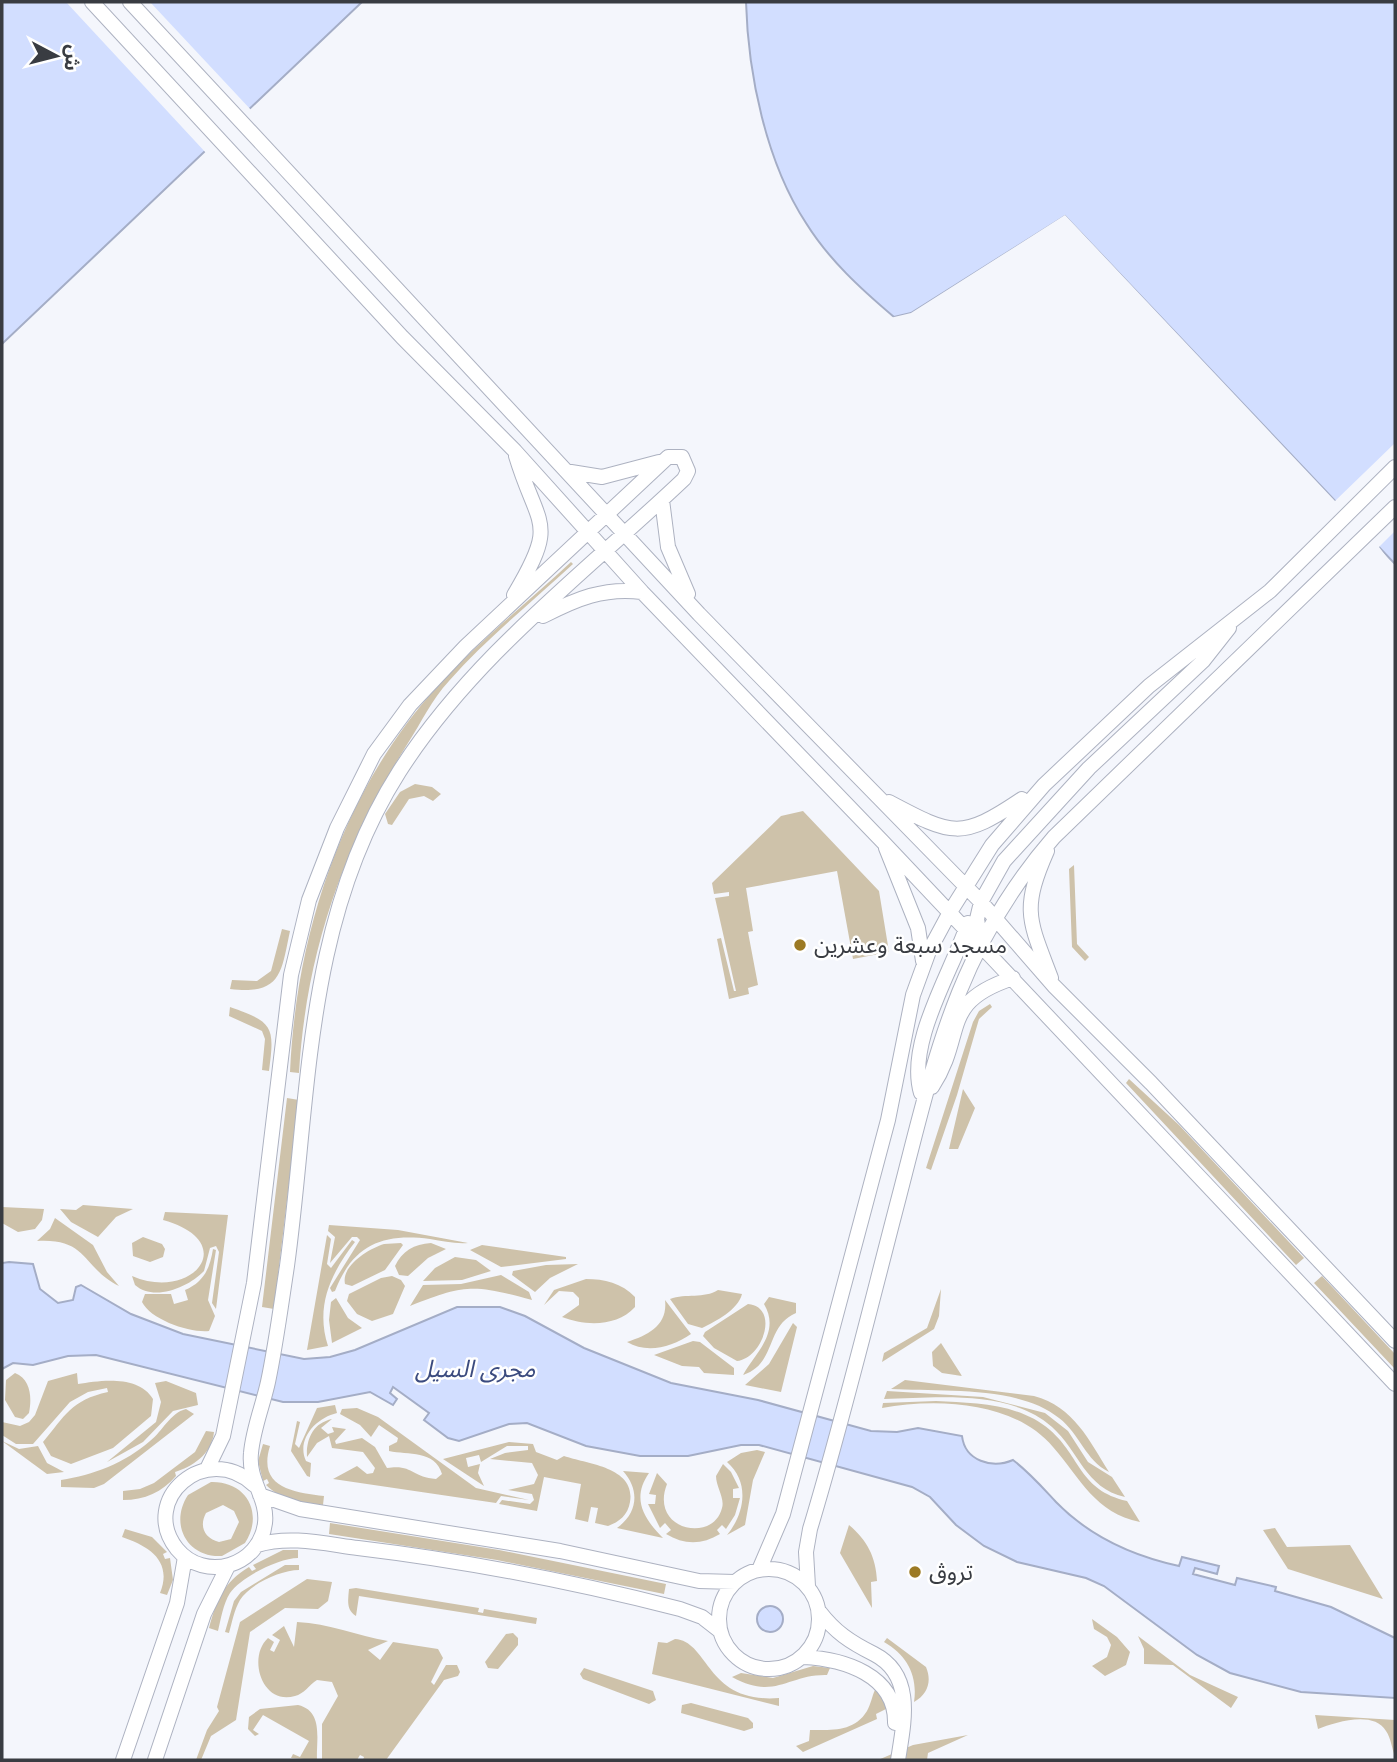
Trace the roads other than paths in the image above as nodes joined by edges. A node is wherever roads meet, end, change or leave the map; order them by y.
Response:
1 (92, 2) edge
2 (130, 2) edge
3 (515, 451) junction
4 (664, 461) junction
5 (1395, 467) edge
6 (568, 471) junction
7 (662, 500) junction
8 (1395, 507) edge
9 (607, 514) junction
10 (588, 532) junction
11 (625, 534) junction
12 (606, 552) junction
13 (642, 592) junction
14 (506, 610) junction
15 (699, 614) junction
16 (1235, 618) junction
17 (526, 624) junction
18 (1044, 785) junction
19 (876, 795) junction
20 (1054, 837) junction
21 (882, 841) junction
22 (965, 887) junction
23 (981, 902) junction
24 (950, 912) junction
25 (995, 919) junction
26 (966, 929) junction
27 (981, 945) junction
28 (923, 964) junction
29 (1013, 978) junction
30 (1054, 986) junction
31 (923, 1098) junction
32 (1395, 1341) edge
33 (1395, 1384) edge
34 (208, 1469) junction
35 (257, 1490) junction
36 (257, 1545) junction
37 (185, 1557) junction
38 (228, 1566) junction
39 (758, 1570) junction
40 (735, 1582) junction
41 (807, 1586) junction
42 (819, 1611) junction
43 (720, 1631) junction
44 (803, 1657) junction
45 (123, 1760) edge
46 (155, 1760) edge
47 (890, 1760) edge
48 (898, 1760) edge

1 - 3 street
2 - 6 street
3 - 10 street
3 - 14 street
4 - 6 street
4 - 7 street
4 - 9 street
5 - 16 street
6 - 9 street
7 - 11 street
7 - 15 street
8 - 20 street
9 - 10 street
9 - 11 street
10 - 12 street
10 - 14 street
11 - 12 street
11 - 15 street
12 - 13 street
12 - 17 street
13 - 17 street
13 - 21 street
14 - 34 street
15 - 19 street
16 - 18 street
16 - 23 street
17 - 35 street
18 - 19 street
18 - 22 street
19 - 22 street
20 - 25 street
20 - 30 street
21 - 24 street
21 - 28 street
22 - 23 street
22 - 24 street
22 - 26 street
23 - 25 street
23 - 27 street
24 - 26 street
24 - 28 street
25 - 27 street
25 - 30 street
26 - 27 street
26 - 31 street
27 - 29 street
27 - 31 street
28 - 39 street
29 - 31 street
29 - 33 street
30 - 32 street
31 - 41 street
34 - 35 street
34 - 37 street
35 - 36 street
35 - 40 street
36 - 38 street
36 - 43 street
37 - 38 street
37 - 45 street
38 - 46 street
39 - 40 street
39 - 41 street
40 - 43 street
41 - 42 street
42 - 44 street
42 - 48 street
43 - 44 street
44 - 47 street

